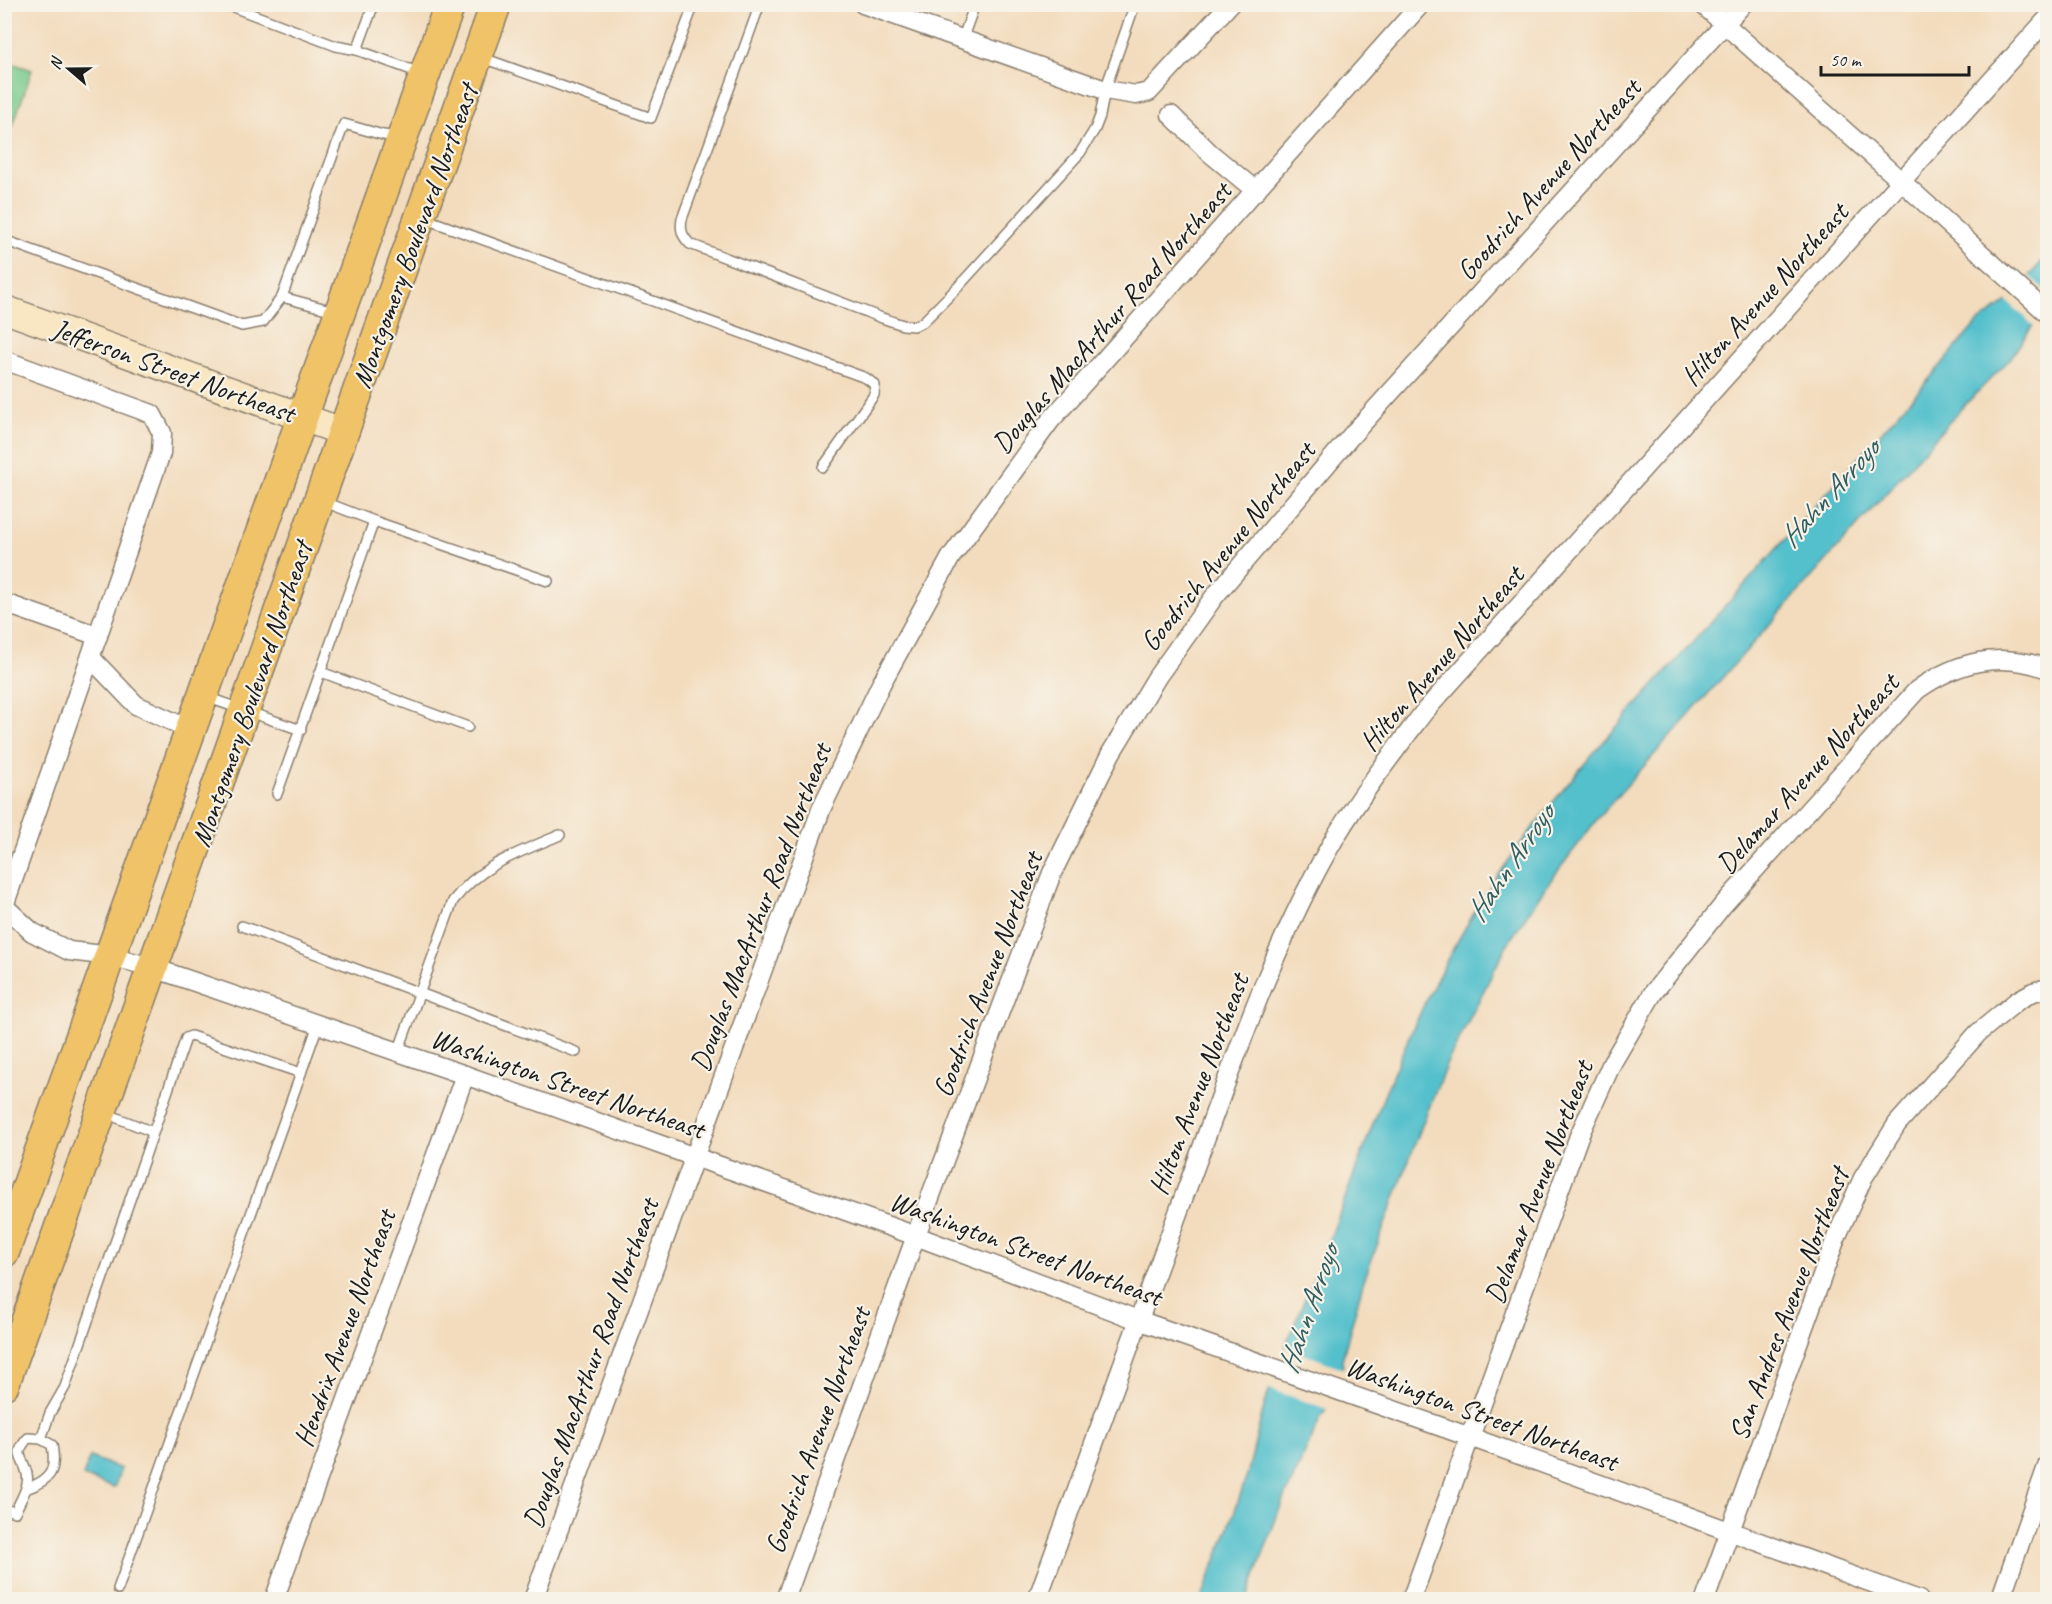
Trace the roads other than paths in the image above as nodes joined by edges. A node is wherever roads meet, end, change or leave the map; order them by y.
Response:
1 (225, 4) edge
2 (374, 4) edge
3 (450, 4) edge
4 (496, 4) edge
5 (694, 4) edge
6 (760, 4) edge
7 (863, 4) edge
8 (975, 4) edge
9 (1135, 4) edge
10 (1230, 4) edge
11 (1421, 4) edge
12 (1702, 4) edge
13 (1743, 4) edge
14 (2048, 18) edge
15 (1725, 25) junction
16 (962, 40) junction
17 (357, 50) junction
18 (478, 57) junction
19 (425, 75) junction
20 (1105, 90) junction
21 (1171, 116) dead end
22 (402, 138) junction
23 (1901, 181) junction
24 (1256, 191) junction
25 (420, 217) junction
26 (4, 240) edge
27 (282, 297) junction
28 (4, 309) edge
29 (339, 312) junction
30 (2048, 314) edge
31 (4, 360) edge
32 (301, 416) junction
33 (344, 432) junction
34 (823, 467) dead end
35 (320, 500) junction
36 (374, 521) junction
37 (548, 581) dead end
38 (4, 603) edge
39 (98, 636) junction
40 (91, 658) junction
41 (2048, 669) edge
42 (321, 672) junction
43 (203, 696) junction
44 (245, 711) junction
45 (468, 727) dead end
46 (191, 730) junction
47 (301, 730) junction
48 (277, 794) dead end
49 (560, 835) dead end
50 (5, 907) edge
51 (242, 926) dead end
52 (111, 956) junction
53 (154, 968) junction
54 (2048, 988) edge
55 (420, 993) junction
56 (318, 1025) junction
57 (398, 1052) junction
58 (576, 1052) dead end
59 (301, 1074) junction
60 (465, 1075) junction
61 (102, 1112) junction
62 (153, 1132) junction
63 (694, 1156) junction
64 (916, 1236) junction
65 (7, 1238) edge
66 (1138, 1320) junction
67 (4, 1384) edge
68 (1470, 1437) junction
69 (41, 1439) junction
70 (2048, 1464) edge
71 (26, 1489) junction
72 (4, 1509) edge
73 (1730, 1531) junction
74 (118, 1589) dead end
75 (274, 1599) edge
76 (533, 1599) edge
77 (785, 1599) edge
78 (1038, 1599) edge
79 (1411, 1599) edge
80 (1705, 1599) edge
81 (1919, 1599) edge
82 (2000, 1599) edge

1 - 17 lane
2 - 17 lane
3 - 19 main road, Montgomery Boulevard Northeast
4 - 18 main road, Montgomery Boulevard Northeast
5 - 18 lane
6 - 20 lane
7 - 16 street
8 - 16 lane
9 - 20 lane
10 - 20 street
11 - 24 street, Douglas MacArthur Road Northeast
12 - 15 street
13 - 15 street, Goodrich Avenue Northeast
14 - 23 street, Hilton Avenue Northeast
15 - 23 street
15 - 64 street, Goodrich Avenue Northeast
16 - 20 street
17 - 19 lane
18 - 25 main road, Montgomery Boulevard Northeast
19 - 22 main road, Montgomery Boulevard Northeast
21 - 24 street
22 - 27 lane
22 - 29 main road, Montgomery Boulevard Northeast
23 - 30 street
23 - 66 street, Hilton Avenue Northeast
24 - 63 street, Douglas MacArthur Road Northeast
25 - 33 main road, Montgomery Boulevard Northeast
25 - 34 lane
26 - 27 lane
27 - 29 lane
28 - 32 main road, Jefferson Street Northeast
29 - 32 main road, Montgomery Boulevard Northeast
31 - 39 street
32 - 33 main road, Jefferson Street Northeast
32 - 43 main road, Montgomery Boulevard Northeast
33 - 35 main road, Montgomery Boulevard Northeast
35 - 36 lane
35 - 44 main road, Montgomery Boulevard Northeast
36 - 37 lane
36 - 42 lane
38 - 39 street
39 - 40 street
40 - 46 street
40 - 50 street
41 - 68 street, Delamar Avenue Northeast
42 - 45 lane
42 - 47 lane
43 - 44 lane
43 - 46 main road, Montgomery Boulevard Northeast
44 - 47 lane
44 - 53 main road, Montgomery Boulevard Northeast
46 - 52 main road, Montgomery Boulevard Northeast
47 - 48 lane
49 - 55 lane
50 - 52 street, Washington Street Northeast
51 - 55 lane
52 - 53 street, Washington Street Northeast
52 - 65 main road, Montgomery Boulevard Northeast
53 - 56 street, Washington Street Northeast
53 - 61 main road, Montgomery Boulevard Northeast
54 - 73 street, San Andres Avenue Northeast
55 - 57 lane
55 - 58 lane
56 - 57 street, Washington Street Northeast
56 - 59 lane
57 - 60 street, Washington Street Northeast
59 - 62 lane
59 - 74 lane
60 - 63 street, Washington Street Northeast
60 - 75 street, Hendrix Avenue Northeast
61 - 62 lane
61 - 67 main road, Montgomery Boulevard Northeast
62 - 69 lane
63 - 64 street, Washington Street Northeast
63 - 76 street, Douglas MacArthur Road Northeast
64 - 66 street, Washington Street Northeast
64 - 77 street, Goodrich Avenue Northeast
66 - 68 street, Washington Street Northeast
66 - 78 street, Hilton Avenue Northeast
68 - 73 street, Washington Street Northeast
68 - 79 street, Delamar Avenue Northeast
69 - 71 lane
69 - 71 lane
70 - 82 street
71 - 72 lane
73 - 80 street, San Andres Avenue Northeast
73 - 81 street, Washington Street Northeast

